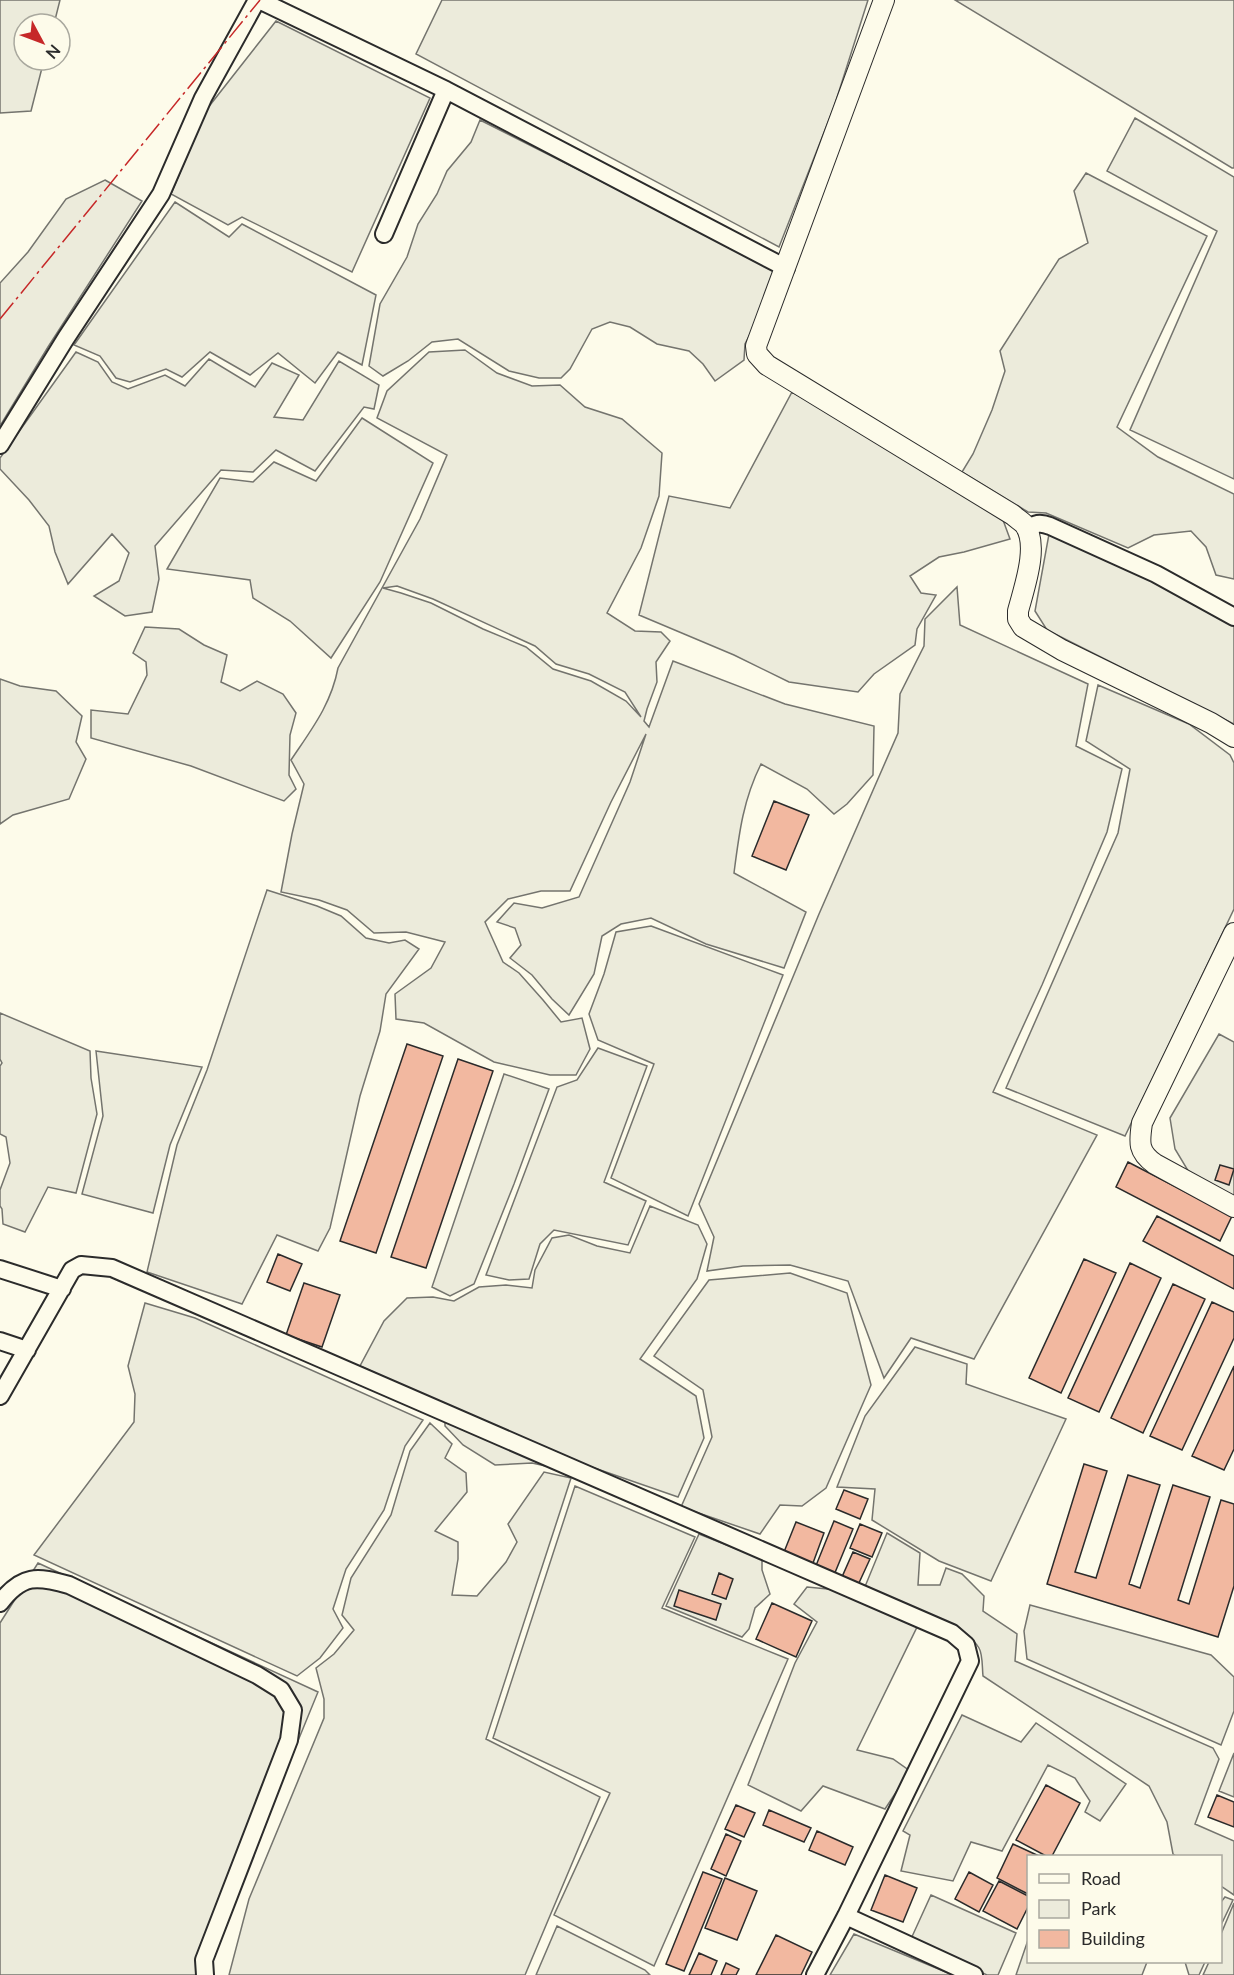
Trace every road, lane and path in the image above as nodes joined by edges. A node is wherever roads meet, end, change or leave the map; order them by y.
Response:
1 (258, 0) edge
2 (884, 0) edge
3 (446, 90) junction
4 (384, 234) dead end
5 (786, 268) junction
6 (0, 445) edge
7 (1027, 530) junction
8 (1234, 617) edge
9 (1234, 737) edge
10 (1234, 933) edge
11 (1234, 1207) edge
12 (0, 1269) edge
13 (62, 1289) junction
14 (0, 1341) edge
15 (27, 1350) junction
16 (0, 1396) edge
17 (0, 1603) edge
18 (846, 1916) junction
19 (205, 1975) edge
20 (815, 1975) edge
21 (975, 1975) edge

1 - 3 street
1 - 6 street
2 - 5 street
3 - 4 street
3 - 5 street
5 - 7 street
7 - 8 street
7 - 9 street
10 - 11 street
12 - 13 street
13 - 15 street
13 - 18 street
14 - 15 street
15 - 16 street
17 - 19 street
18 - 20 street
18 - 21 street

